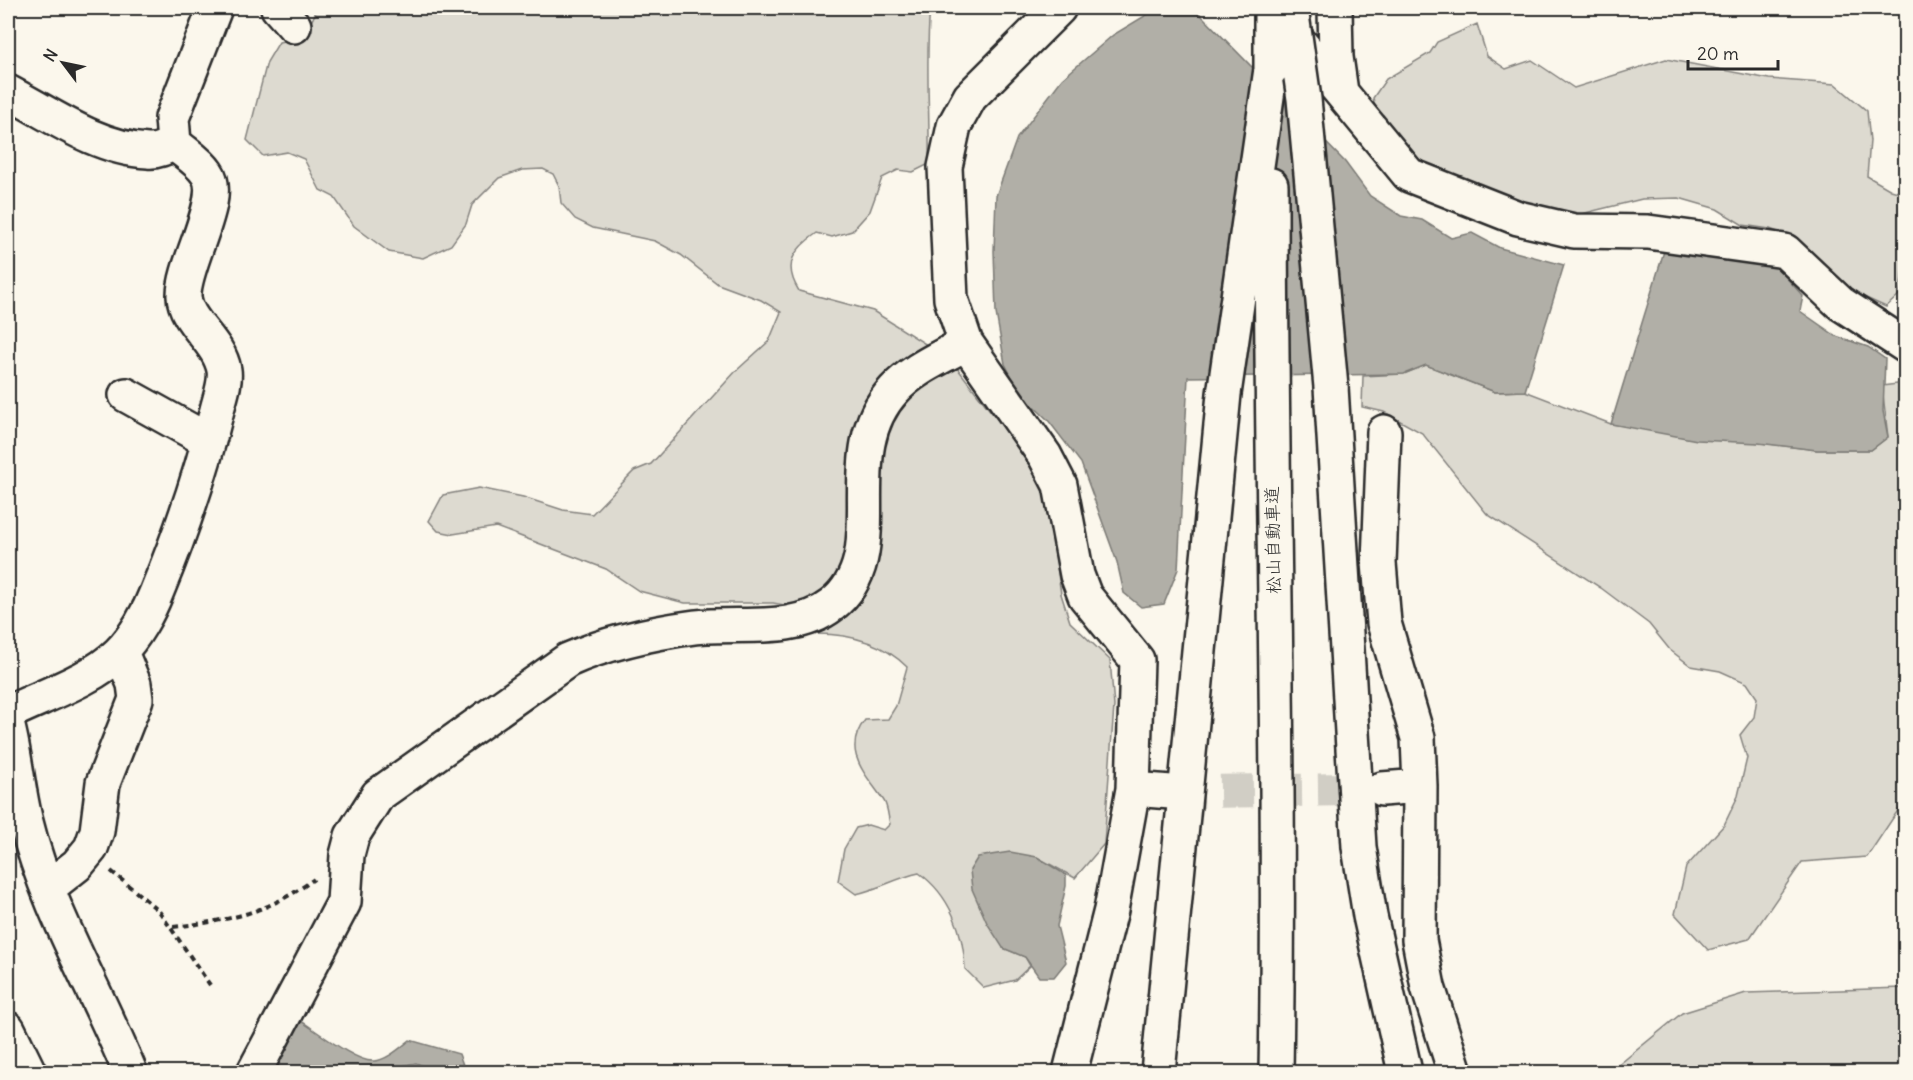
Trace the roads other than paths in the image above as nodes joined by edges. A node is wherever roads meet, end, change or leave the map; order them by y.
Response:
1 (215, 8) edge
2 (1059, 8) edge
3 (1271, 8) edge
4 (1291, 8) edge
5 (1335, 8) edge
6 (1271, 69) junction
7 (8, 92) edge
8 (1341, 93) junction
9 (174, 143) junction
10 (966, 343) junction
11 (1905, 346) edge
12 (126, 394) dead end
13 (1384, 432) dead end
14 (208, 441) junction
15 (121, 652) junction
16 (8, 713) edge
17 (8, 727) edge
18 (1420, 786) junction
19 (1133, 789) junction
20 (1382, 789) tunnel mouth
21 (1172, 792) tunnel mouth
22 (49, 887) junction
23 (8, 1029) edge
24 (29, 1072) edge
25 (130, 1072) edge
26 (254, 1072) edge
27 (1070, 1072) edge
28 (1158, 1072) edge
29 (1276, 1072) edge
30 (1405, 1072) edge
31 (1455, 1072) edge

1 - 9 main road
2 - 10 main road
3 - 6 main road, 松山自動車道, bridge
3 - 8 main road
4 - 30 main road, bridge
5 - 8 main road
6 - 28 main road
6 - 29 main road, 松山自動車道
7 - 9 main road
8 - 11 main road
9 - 14 main road
10 - 19 main road
10 - 26 main road
12 - 14 main road
13 - 18 main road
14 - 15 main road
15 - 16 main road
15 - 22 main road
17 - 22 main road
18 - 20 main road
18 - 31 main road
19 - 21 main road
19 - 27 main road
22 - 25 main road
23 - 24 main road

